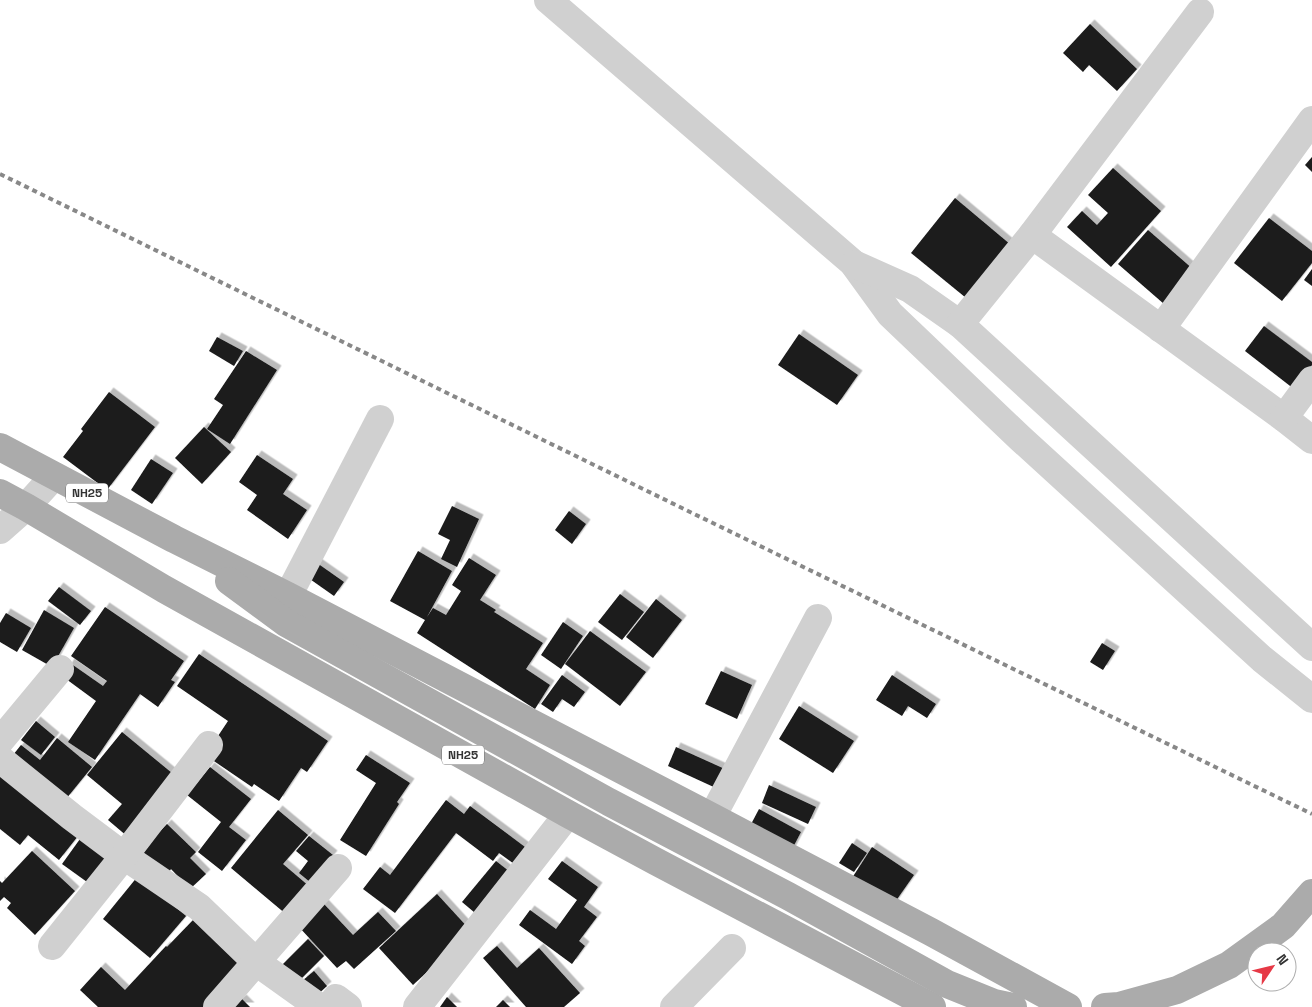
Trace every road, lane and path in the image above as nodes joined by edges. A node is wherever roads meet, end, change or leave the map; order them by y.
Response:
1 (548, 0) edge
2 (1200, 12) dead end
3 (1312, 120) edge
4 (1032, 235) junction
5 (853, 263) junction
6 (960, 324) junction
7 (1161, 329) junction
8 (1312, 380) edge
9 (1284, 418) junction
10 (380, 419) dead end
11 (1312, 440) edge
12 (0, 447) edge
13 (54, 476) junction
14 (0, 493) edge
15 (26, 507) junction
16 (0, 530) edge
17 (174, 539) junction
18 (288, 596) junction
19 (185, 600) junction
20 (818, 618) dead end
21 (286, 624) junction
22 (1312, 647) edge
23 (60, 669) dead end
24 (1312, 699) edge
25 (0, 740) edge
26 (209, 745) dead end
27 (0, 759) edge
28 (568, 814) junction
29 (712, 817) junction
30 (124, 856) junction
31 (338, 868) dead end
32 (1312, 893) edge
33 (52, 946) dead end
34 (732, 948) dead end
35 (256, 962) junction
36 (217, 1007) edge
37 (319, 1007) edge
38 (329, 1007) edge
39 (348, 1007) edge
40 (417, 1007) edge
41 (674, 1007) edge
42 (932, 1007) edge
43 (1013, 1007) edge
44 (1068, 1007) edge
45 (1105, 1007) edge

1 - 5 street
2 - 4 street
3 - 7 street
4 - 6 street
4 - 7 street
5 - 6 street
5 - 24 street
6 - 22 street
7 - 9 street
8 - 9 street
9 - 11 street
10 - 18 street
12 - 13 main road, NH25
13 - 15 street
13 - 17 main road, NH25
14 - 15 main road, NH25
15 - 16 street
15 - 19 main road, NH25
17 - 18 main road, NH25
17 - 21 main road
18 - 29 main road, NH25
19 - 21 main road
19 - 28 main road, NH25
20 - 29 street
21 - 43 main road
23 - 25 street
26 - 30 street
27 - 30 street
28 - 40 street
28 - 42 main road, NH25
29 - 44 main road, NH25
30 - 33 street
30 - 35 street
31 - 35 street
32 - 45 main road
34 - 41 street
35 - 36 street
35 - 37 street
38 - 39 street

